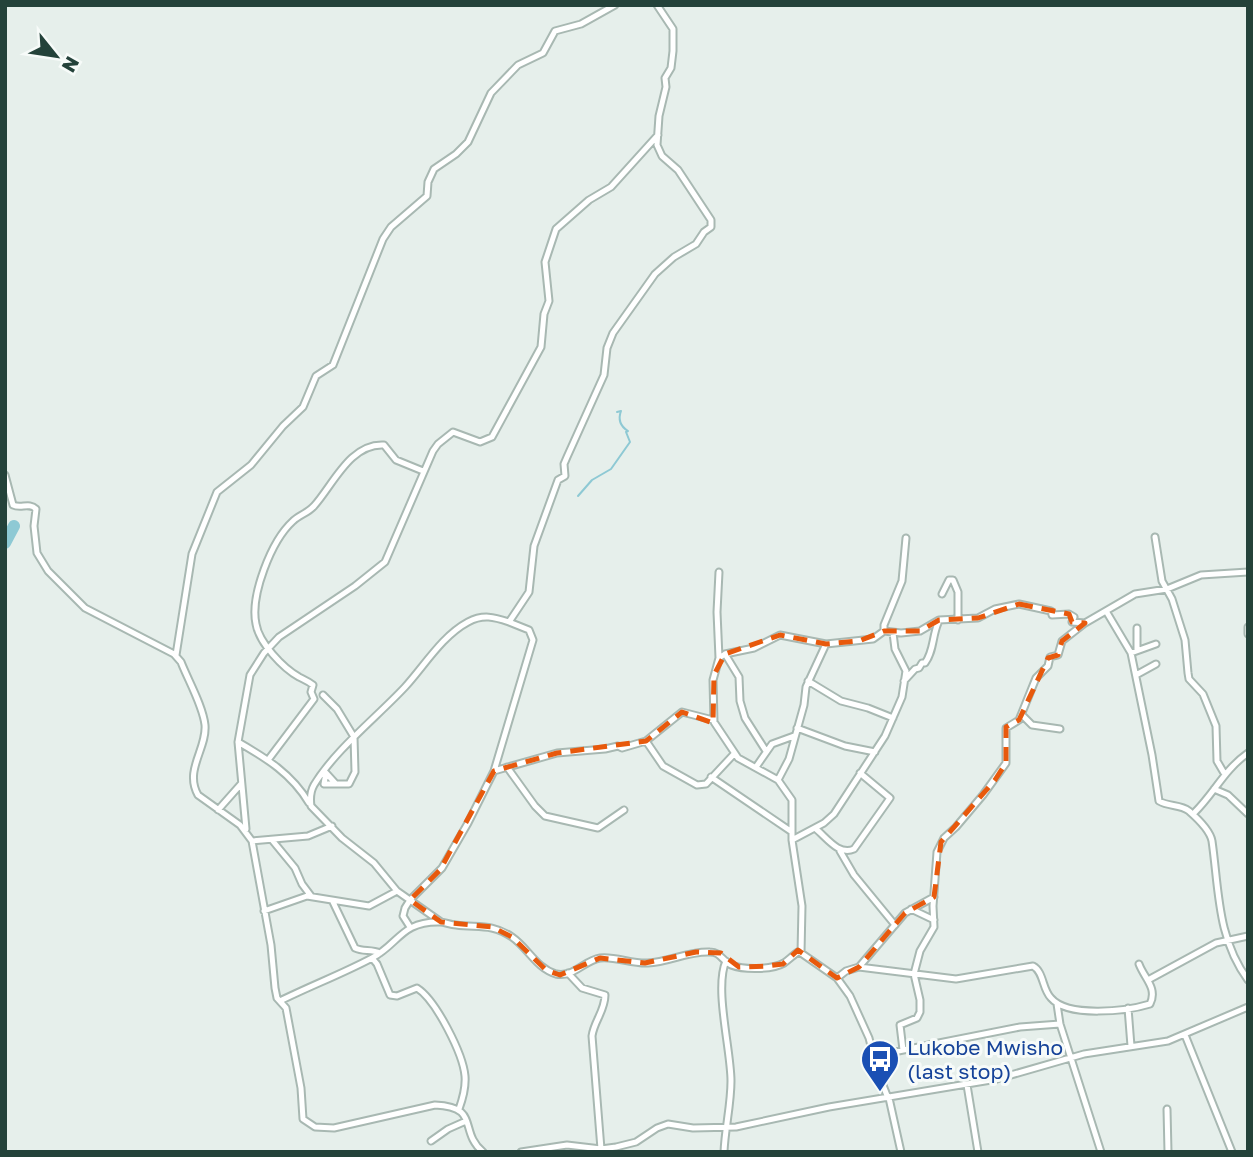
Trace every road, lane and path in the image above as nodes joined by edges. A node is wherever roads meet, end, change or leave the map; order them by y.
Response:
1 (615, 5) edge
2 (657, 5) edge
3 (659, 135) junction
4 (423, 471) junction
5 (5, 475) edge
6 (1156, 537) dead end
7 (906, 538) dead end
8 (719, 572) dead end
9 (1248, 573) edge
10 (1167, 589) junction
11 (942, 594) dead end
12 (1106, 611) junction
13 (939, 620) junction
14 (958, 620) junction
15 (509, 622) junction
16 (1085, 623) junction
17 (1248, 627) edge
18 (1137, 628) dead end
19 (884, 631) junction
20 (893, 633) junction
21 (1248, 634) edge
22 (826, 644) junction
23 (1156, 644) dead end
24 (269, 647) junction
25 (1134, 652) junction
26 (725, 654) junction
27 (176, 655) junction
28 (719, 659) junction
29 (1156, 664) dead end
30 (1136, 676) junction
31 (808, 681) junction
32 (904, 681) junction
33 (323, 695) dead end
34 (1022, 715) junction
35 (893, 718) junction
36 (713, 720) junction
37 (797, 728) junction
38 (1060, 729) dead end
39 (794, 736) junction
40 (354, 737) junction
41 (646, 741) junction
42 (238, 742) junction
43 (766, 751) junction
44 (875, 752) junction
45 (1248, 753) edge
46 (734, 754) junction
47 (268, 760) junction
48 (507, 767) junction
49 (756, 767) junction
50 (494, 771) junction
51 (860, 773) junction
52 (1224, 773) junction
53 (711, 777) junction
54 (778, 780) junction
55 (241, 784) junction
56 (336, 784) dead end
57 (1214, 789) junction
58 (311, 806) junction
59 (218, 810) junction
60 (624, 810) dead end
61 (1195, 812) dead end
62 (1248, 814) edge
63 (332, 826) junction
64 (816, 829) junction
65 (246, 831) junction
66 (792, 832) junction
67 (272, 840) junction
68 (792, 840) junction
69 (252, 841) junction
70 (840, 851) junction
71 (850, 852) junction
72 (845, 860) junction
73 (397, 891) junction
74 (311, 896) junction
75 (934, 897) junction
76 (410, 900) junction
77 (333, 902) junction
78 (911, 909) junction
79 (264, 911) junction
80 (934, 920) junction
81 (441, 922) junction
82 (895, 925) junction
83 (410, 928) junction
84 (1248, 936) edge
85 (1226, 939) junction
86 (801, 950) junction
87 (380, 953) junction
88 (372, 958) junction
89 (726, 961) junction
90 (1139, 964) dead end
91 (859, 967) junction
92 (568, 973) junction
93 (914, 974) junction
94 (837, 978) junction
95 (1148, 980) junction
96 (1248, 980) edge
97 (280, 1001) junction
98 (1057, 1004) junction
99 (1248, 1007) edge
100 (1128, 1008) junction
101 (1060, 1024) junction
102 (1185, 1035) junction
103 (1131, 1046) junction
104 (903, 1050) junction
105 (873, 1056) junction
106 (1071, 1058) junction
107 (967, 1085) junction
108 (889, 1098) junction
109 (459, 1109) junction
110 (1167, 1109) dead end
111 (466, 1121) junction
112 (726, 1128) junction
113 (431, 1141) dead end
114 (601, 1150) edge
115 (483, 1152) edge
116 (521, 1152) edge
117 (724, 1152) edge
118 (901, 1152) edge
119 (978, 1152) edge
120 (1101, 1152) edge
121 (1168, 1152) edge
122 (1232, 1152) edge

1 - 27 street
2 - 3 street
3 - 4 street
3 - 15 street
4 - 24 street
4 - 24 street
5 - 27 street
6 - 10 street
7 - 19 street
8 - 28 street
9 - 10 street
10 - 12 street
10 - 52 street
11 - 14 street
12 - 16 street
12 - 25 street
13 - 14 street
13 - 20 street
13 - 32 street
14 - 16 street
15 - 40 street
15 - 50 street
16 - 34 street
17 - 21 street
18 - 25 street
19 - 20 street
19 - 22 street
20 - 32 street
22 - 26 street
22 - 31 street
23 - 25 street
24 - 42 street
24 - 47 street
25 - 30 street
26 - 28 street
26 - 43 street
27 - 59 street
28 - 36 street
29 - 30 street
30 - 85 street
31 - 35 street
31 - 37 street
32 - 35 street
33 - 40 street
34 - 38 street
34 - 75 street
35 - 44 street
36 - 41 street
36 - 46 street
37 - 39 street
37 - 44 street
39 - 43 street
39 - 54 street
40 - 56 street
40 - 58 street
41 - 48 street
41 - 53 street
42 - 47 street
42 - 55 street
43 - 49 street
44 - 51 street
45 - 52 street
46 - 49 street
46 - 53 street
47 - 58 street
48 - 50 street
48 - 60 street
49 - 54 street
50 - 76 street
51 - 64 street
51 - 71 street
52 - 57 street
53 - 66 street
54 - 66 street
55 - 59 street
55 - 65 street
57 - 61 street
57 - 62 street
58 - 63 street
59 - 65 street
63 - 67 street
63 - 73 street
64 - 68 street
64 - 70 street
65 - 69 street
66 - 68 street
67 - 69 street
67 - 74 street
68 - 86 street
69 - 79 street
70 - 71 street
70 - 72 street
71 - 72 street
72 - 82 street
73 - 76 street
73 - 77 street
74 - 77 street
74 - 79 street
75 - 78 street
75 - 80 street
76 - 81 street
76 - 83 street
77 - 87 street
78 - 80 street
78 - 82 street
79 - 97 street
80 - 93 street
81 - 83 street
81 - 92 street
82 - 91 street
83 - 87 street
84 - 85 street
85 - 95 street
85 - 96 street
86 - 89 street
86 - 94 street
87 - 88 street
88 - 97 street
88 - 109 street
89 - 92 street
89 - 112 street
90 - 95 street
91 - 93 street
91 - 94 street
92 - 114 street
93 - 98 street
93 - 104 street
94 - 105 street
95 - 100 street
97 - 109 street
98 - 100 street
98 - 101 street
99 - 102 street
100 - 103 street
101 - 104 street
101 - 106 street
102 - 103 street
102 - 122 street
103 - 106 street
104 - 105 street
105 - 108 street
106 - 107 street
106 - 120 street
107 - 108 street
107 - 119 street
108 - 112 street
108 - 118 street
109 - 111 street
110 - 121 street
111 - 113 street
111 - 115 street
112 - 114 street
112 - 117 street
114 - 116 street

